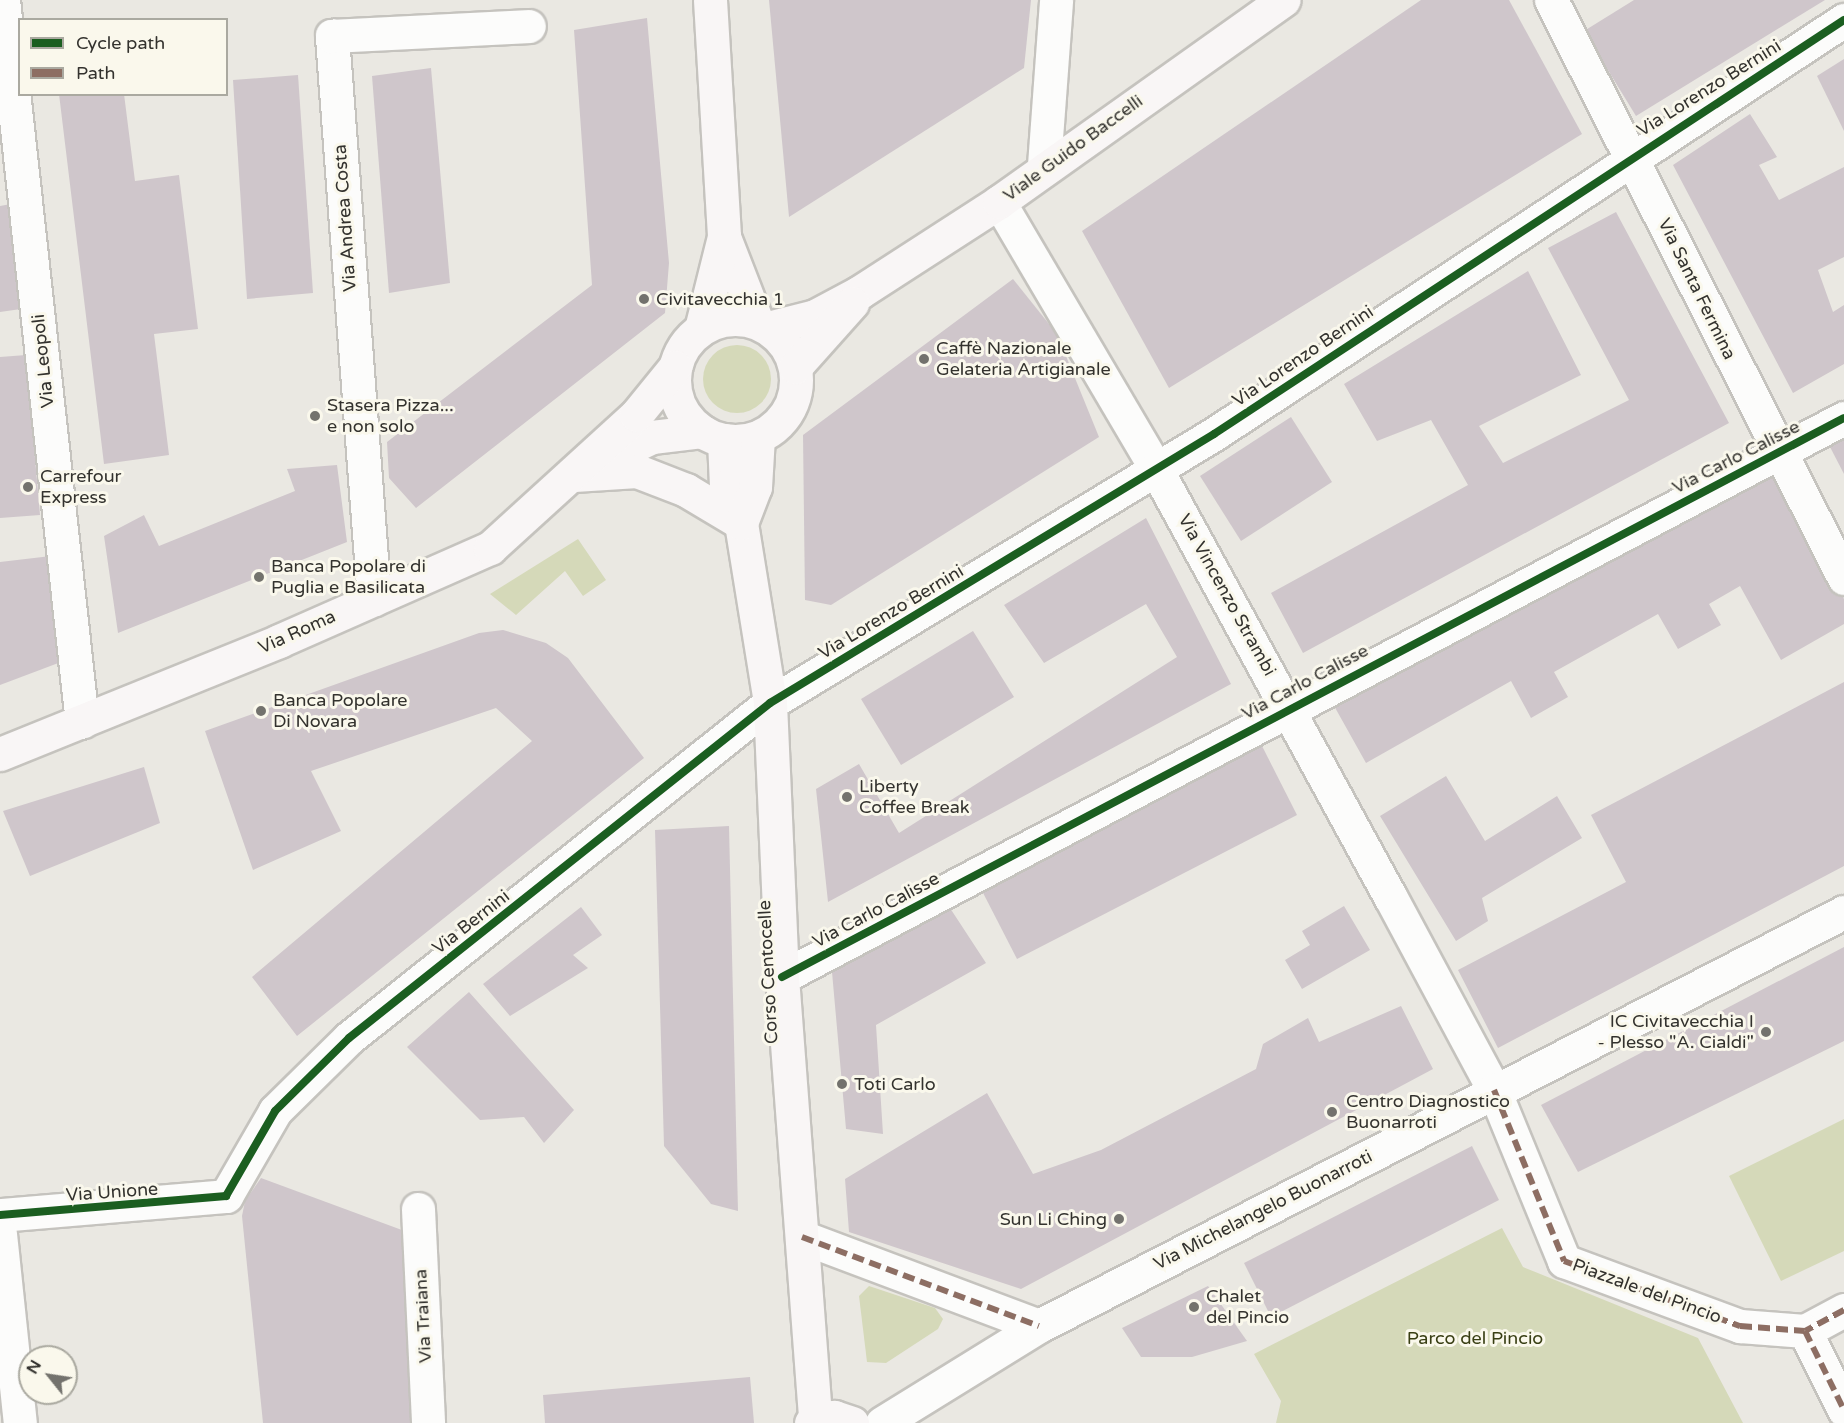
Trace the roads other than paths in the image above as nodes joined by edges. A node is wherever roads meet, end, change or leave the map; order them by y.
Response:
1 (3, 0) edge
2 (710, 0) edge
3 (1056, 0) edge
4 (1283, 0) edge
5 (1551, 0) edge
6 (1844, 20) edge
7 (529, 26) dead end
8 (1631, 155) junction
9 (1044, 165) junction
10 (999, 202) junction
11 (724, 237) junction
12 (860, 292) junction
13 (763, 325) junction
14 (701, 329) junction
15 (675, 367) junction
16 (795, 367) junction
17 (1844, 418) edge
18 (713, 436) junction
19 (758, 437) junction
20 (1778, 452) junction
21 (1156, 469) junction
22 (574, 476) junction
23 (741, 524) junction
24 (1844, 578) edge
25 (374, 599) junction
26 (770, 703) junction
27 (1289, 707) junction
28 (82, 722) junction
29 (0, 754) edge
30 (1844, 912) edge
31 (782, 977) junction
32 (1494, 1090) junction
33 (226, 1196) joint
34 (418, 1209) dead end
35 (0, 1215) edge
36 (0, 1234) edge
37 (802, 1237) junction
38 (1844, 1310) edge
39 (1039, 1326) junction
40 (1805, 1330) junction
41 (1844, 1410) edge
42 (813, 1422) edge
43 (20, 1423) edge
44 (428, 1423) edge
45 (852, 1423) edge
46 (882, 1423) edge

1 - 28 street, Via Leopoli
2 - 11 main road
3 - 9 street
4 - 9 main road, Viale Guido Baccelli
5 - 8 street, Via Santa Fermina
6 - 8 street, Via Lorenzo Bernini
7 - 25 street, Via Andrea Costa
8 - 20 street, Via Santa Fermina
8 - 21 street, Via Lorenzo Bernini
9 - 10 main road, Viale Guido Baccelli
10 - 12 main road, Viale Guido Baccelli
10 - 21 street, Via Vincenzo Strambi
11 - 13 main road
11 - 14 main road
12 - 13 main road
12 - 16 main road
13 - 14 main road
13 - 16 main road
14 - 15 main road
15 - 18 main road
15 - 22 main road
16 - 19 main road
17 - 20 street, Via Carlo Calisse
18 - 19 main road
18 - 22 main road
18 - 23 main road, Corso Centocelle
19 - 23 main road
20 - 24 street, Via Santa Fermina
20 - 27 street, Via Carlo Calisse
21 - 26 street, Via Lorenzo Bernini
21 - 27 street, Via Vincenzo Strambi
22 - 23 main road
22 - 25 main road, Via Roma
23 - 26 main road, Corso Centocelle
25 - 28 main road, Via Roma
26 - 31 main road, Corso Centocelle
26 - 33 street, Via Bernini
27 - 31 street, Via Carlo Calisse
27 - 32 street, Via Vincenzo Strambi
28 - 29 main road, Via Roma
30 - 32 street, Via Michelangelo Buonarroti
31 - 37 main road, Corso Centocelle
32 - 39 street, Via Michelangelo Buonarroti
32 - 40 street, Piazzale del Pincio
33 - 35 street, Via Unione
34 - 44 street, Via Traiana
36 - 43 street
37 - 39 street
37 - 42 main road, Corso Centocelle
38 - 40 street
39 - 46 street, Via Michelangelo Buonarroti
40 - 41 street
42 - 45 main road

